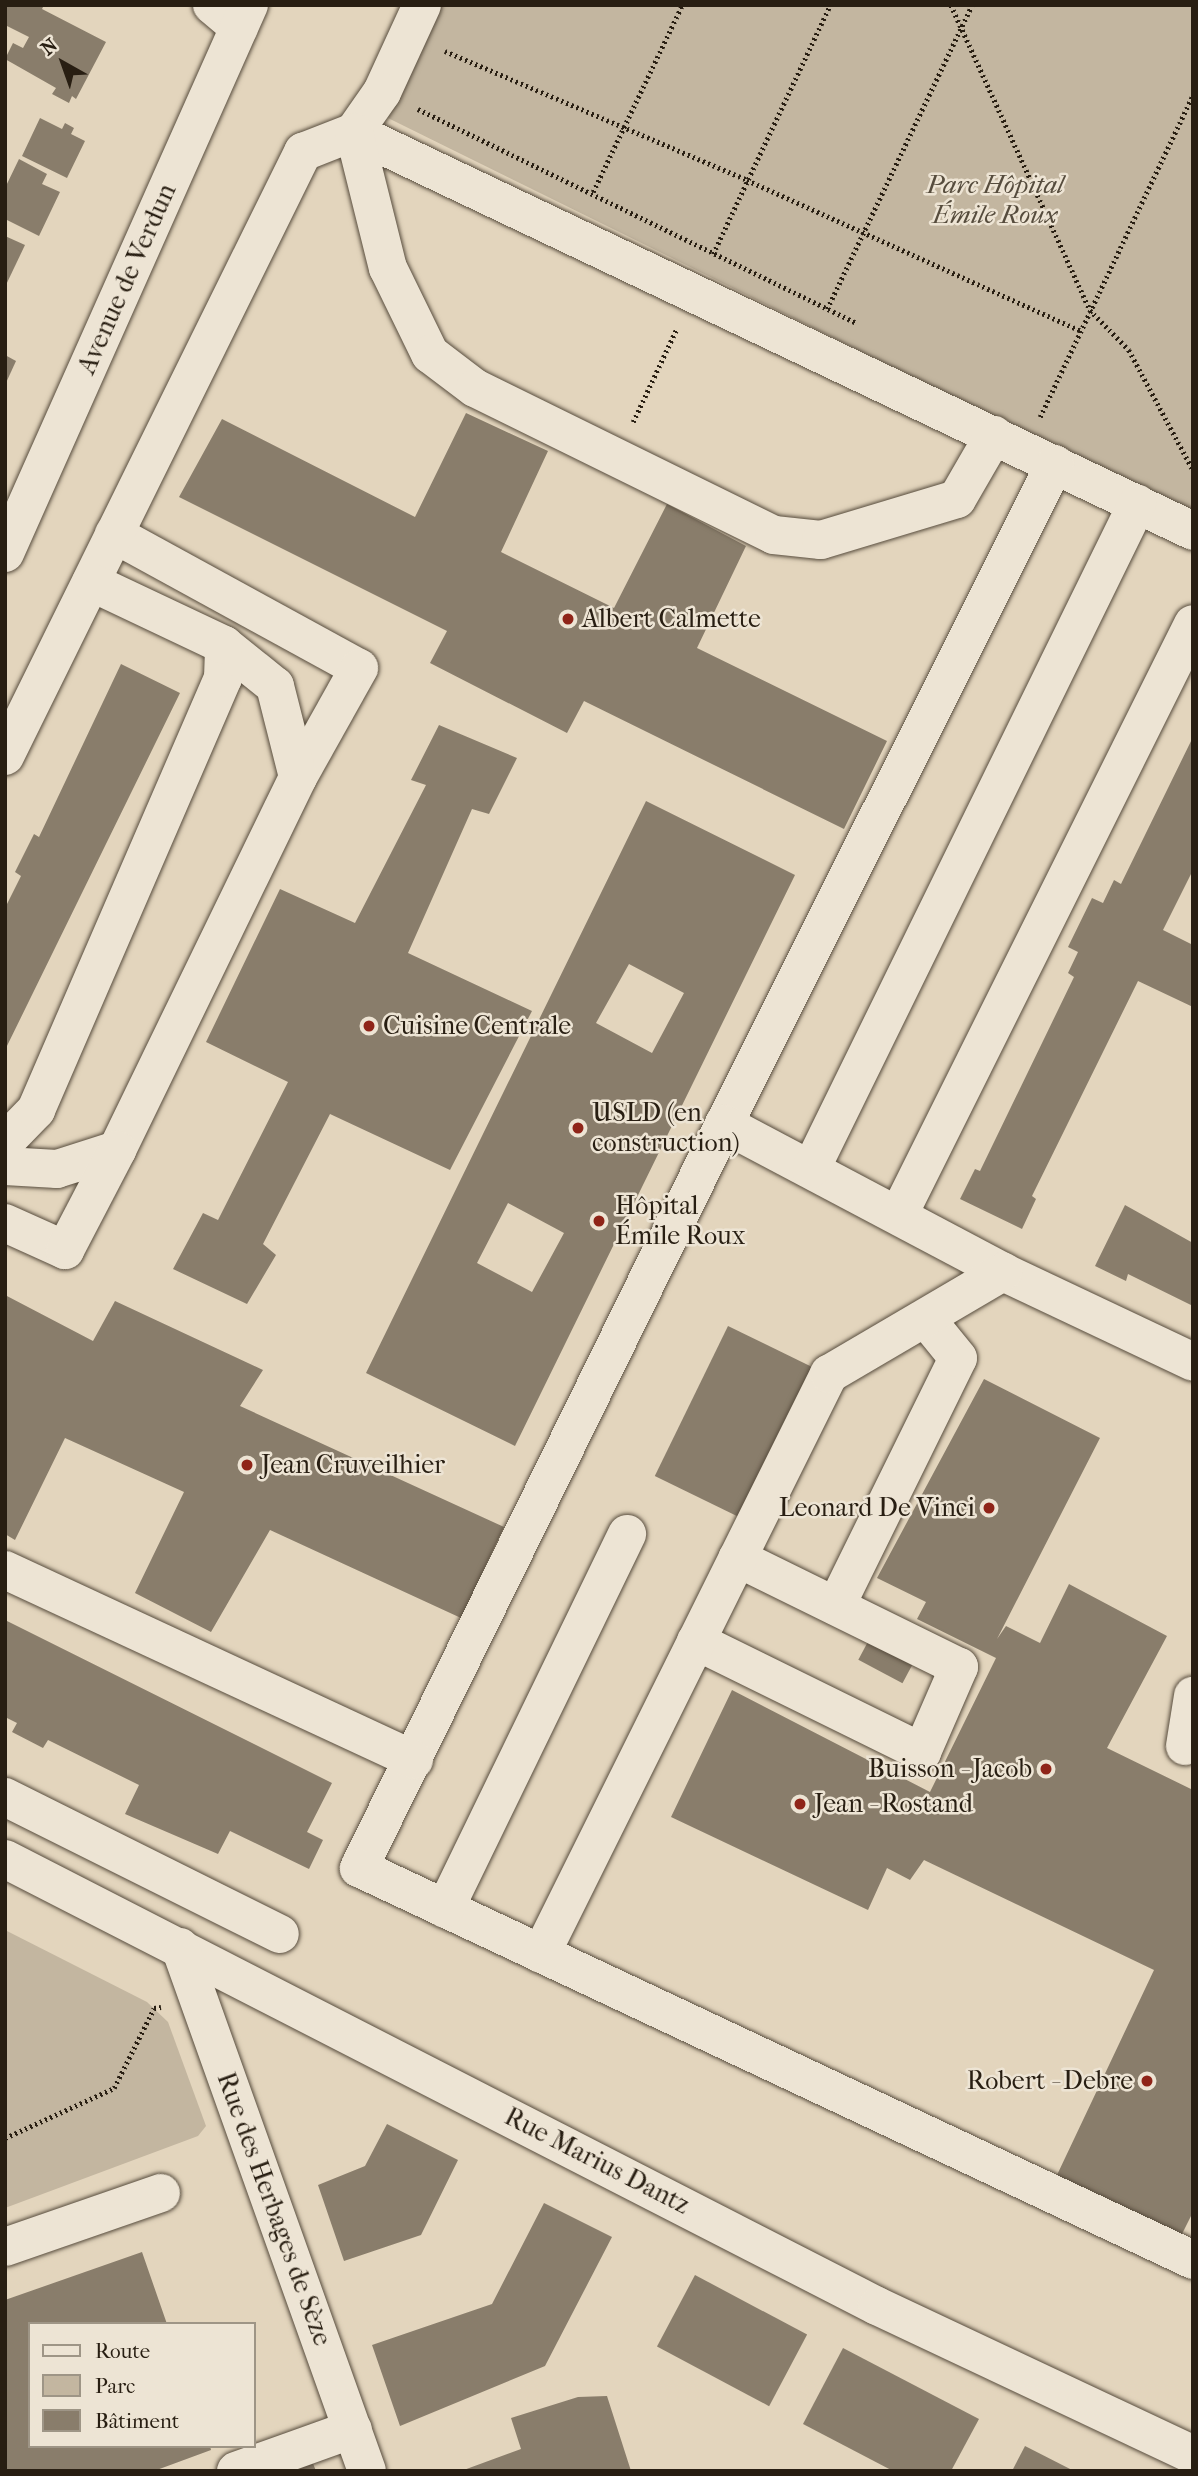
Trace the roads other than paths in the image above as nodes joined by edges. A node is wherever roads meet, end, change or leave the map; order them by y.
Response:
1 (422, 5) edge
2 (233, 13) edge
3 (354, 132) junction
4 (1025, 449) junction
5 (1137, 504) junction
6 (1193, 531) edge
7 (114, 534) junction
8 (5, 553) edge
9 (91, 582) junction
10 (1193, 624) edge
11 (224, 645) junction
12 (5, 756) edge
13 (298, 777) junction
14 (724, 1124) junction
15 (5, 1142) edge
16 (117, 1150) junction
17 (5, 1166) edge
18 (811, 1169) junction
19 (898, 1214) junction
20 (5, 1223) edge
21 (1003, 1272) junction
22 (927, 1320) junction
23 (1193, 1362) edge
24 (626, 1534) dead end
25 (737, 1559) junction
26 (5, 1570) edge
27 (836, 1606) junction
28 (696, 1641) junction
29 (1193, 1696) edge
30 (1185, 1746) dead end
31 (414, 1760) junction
32 (5, 1797) edge
33 (5, 1858) edge
34 (445, 1909) junction
35 (280, 1934) dead end
36 (180, 1947) junction
37 (541, 1954) junction
38 (161, 2193) dead end
39 (5, 2247) edge
40 (1193, 2260) edge
41 (353, 2428) junction
42 (1193, 2455) edge
43 (236, 2471) edge
44 (367, 2471) edge

1 - 3 street
2 - 8 street, Avenue de Verdun
3 - 4 street
3 - 4 street
3 - 7 street
4 - 5 street
4 - 14 street
5 - 6 street
5 - 18 street
7 - 9 street
7 - 13 street
9 - 11 street
9 - 12 street
10 - 19 street
11 - 13 street
11 - 15 street
13 - 16 street
14 - 18 street
14 - 31 street
16 - 17 street
16 - 20 street
18 - 19 street
19 - 21 street
21 - 22 street
21 - 23 street
22 - 25 street
22 - 27 street
24 - 34 street
25 - 27 street
25 - 28 street
26 - 31 street
27 - 28 street
28 - 37 street
29 - 30 street
31 - 34 street
32 - 35 street
33 - 36 street, Rue Marius Dantz
34 - 37 street
36 - 41 street, Rue des Herbages de Sèze
36 - 42 street, Rue Marius Dantz
37 - 40 street
38 - 39 street
41 - 43 street
41 - 44 street, Rue des Herbages de Sèze

